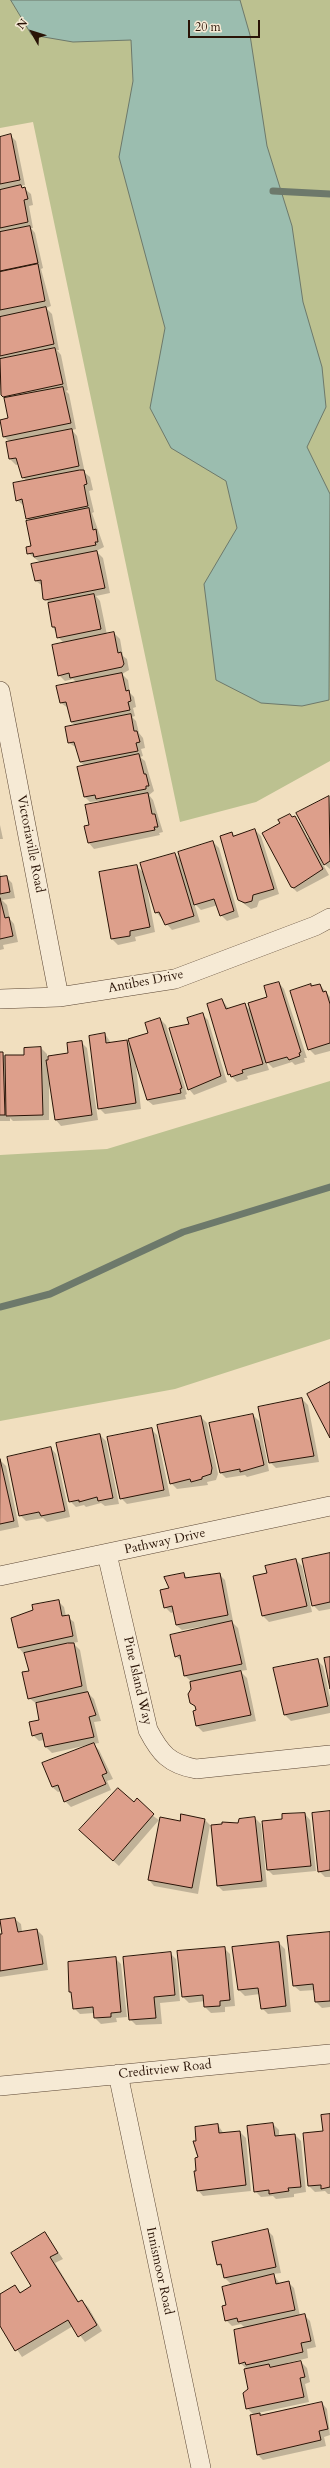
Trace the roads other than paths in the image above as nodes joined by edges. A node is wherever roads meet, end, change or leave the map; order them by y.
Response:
1 (0, 691) edge
2 (330, 918) edge
3 (59, 997) junction
4 (0, 999) edge
5 (330, 1506) edge
6 (107, 1554) junction
7 (0, 1576) edge
8 (330, 1755) edge
9 (330, 2054) edge
10 (118, 2074) junction
11 (0, 2086) edge
12 (202, 2468) edge

1 - 3 street, Victoriaville Road
2 - 3 street, Antibes Drive
3 - 4 street, Antibes Drive
5 - 6 street, Pathway Drive
6 - 7 street, Pathway Drive
6 - 8 street, Pine Island Way
9 - 10 street, Creditview Road
10 - 11 street, Creditview Road
10 - 12 street, Innismoor Road

